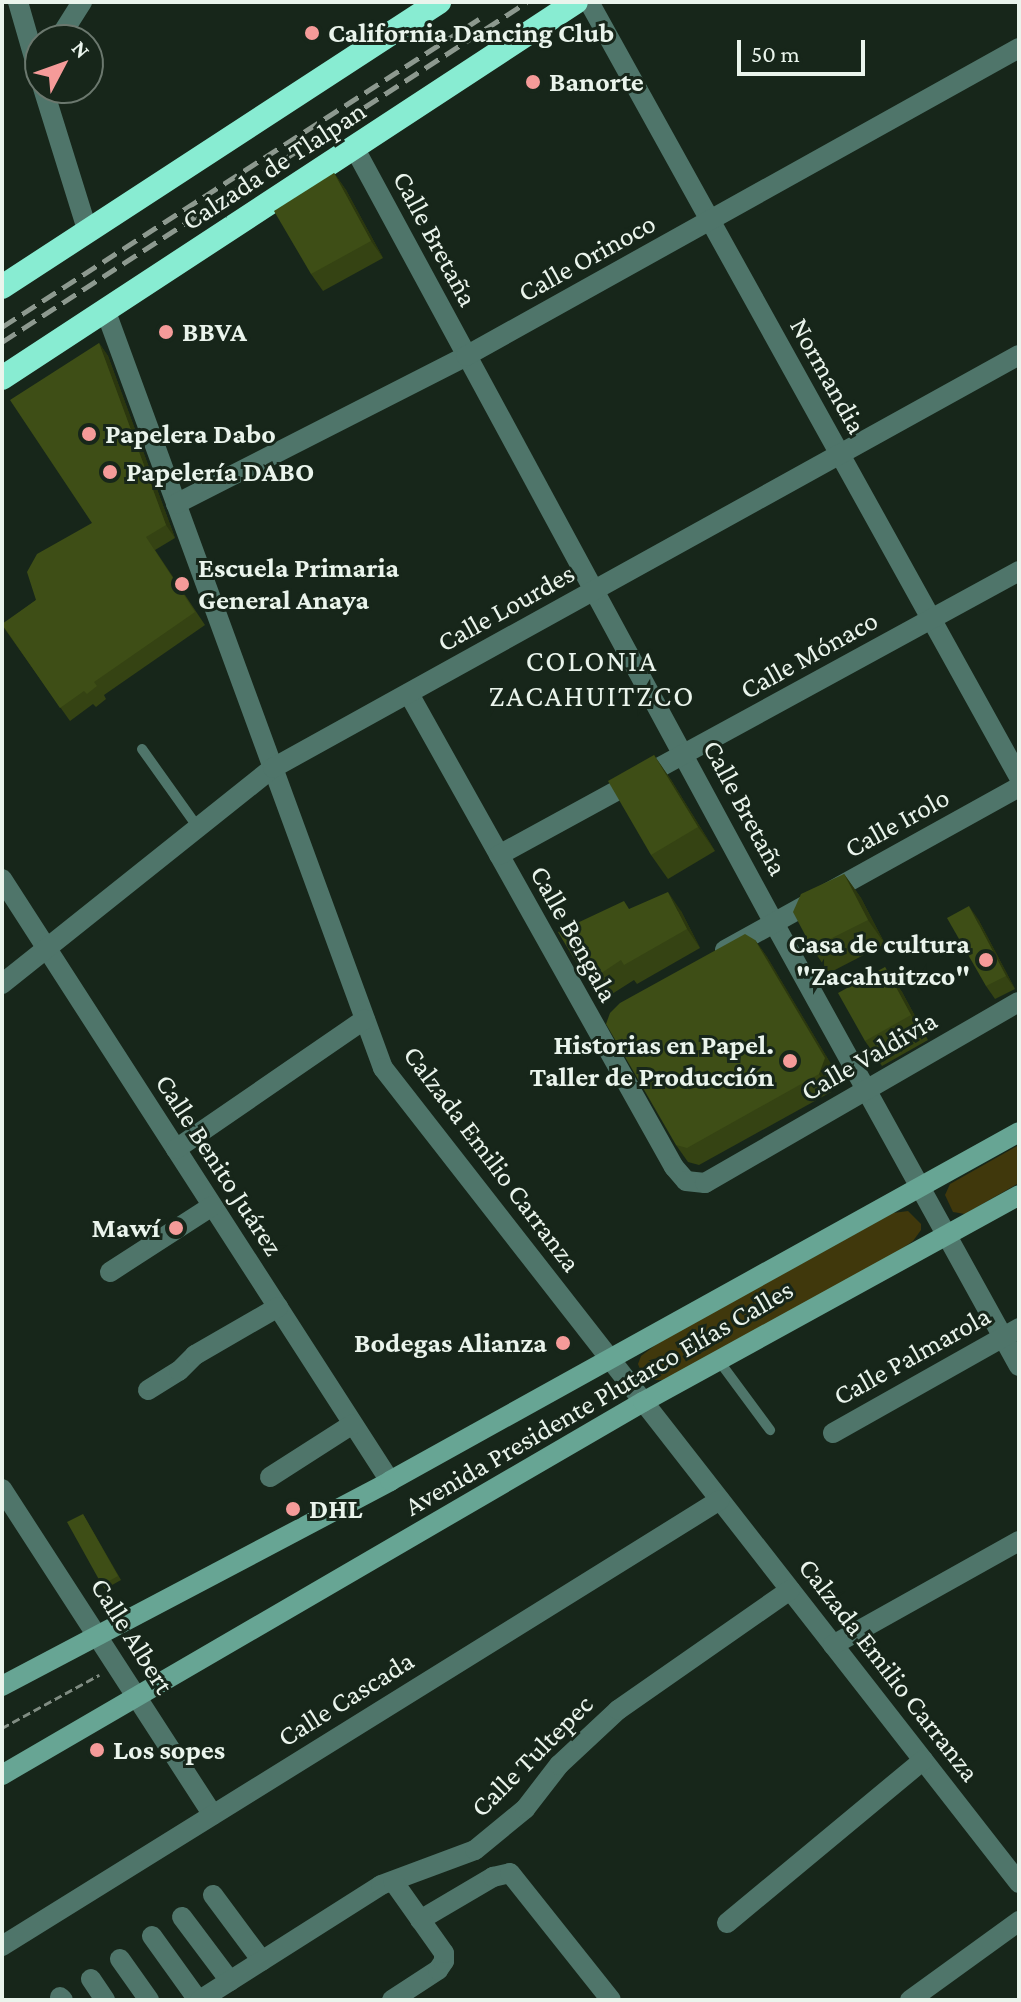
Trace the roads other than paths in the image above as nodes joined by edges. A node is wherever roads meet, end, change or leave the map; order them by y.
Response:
1 (82, 2) edge
2 (576, 2) edge
3 (589, 2) edge
4 (437, 3) edge
5 (13, 8) edge
6 (68, 24) edge
7 (24, 36) edge
8 (1019, 48) edge
9 (49, 104) edge
10 (355, 149) junction
11 (711, 222) junction
12 (87, 229) junction
13 (2, 287) edge
14 (106, 312) junction
15 (1019, 355) edge
16 (466, 356) junction
17 (2, 378) edge
18 (840, 456) junction
19 (176, 504) junction
20 (1019, 571) edge
21 (594, 591) junction
22 (931, 619) junction
23 (409, 694) junction
24 (142, 749) dead end
25 (685, 755) junction
26 (273, 768) junction
27 (1019, 777) edge
28 (1019, 787) edge
29 (199, 829) junction
30 (499, 855) junction
31 (2, 879) edge
32 (774, 923) junction
33 (48, 950) junction
34 (704, 962) edge
35 (2, 984) edge
36 (1019, 1002) edge
37 (365, 1019) junction
38 (866, 1090) junction
39 (1019, 1132) edge
40 (176, 1149) junction
41 (705, 1183) joint
42 (920, 1188) junction
43 (1019, 1195) edge
44 (212, 1206) junction
45 (945, 1235) junction
46 (110, 1272) dead end
47 (278, 1307) junction
48 (1011, 1333) edge
49 (610, 1360) junction
50 (719, 1361) junction
51 (1019, 1366) edge
52 (148, 1390) dead end
53 (643, 1402) junction
54 (353, 1424) junction
55 (770, 1430) dead end
56 (833, 1433) dead end
57 (270, 1477) dead end
58 (390, 1481) junction
59 (2, 1489) edge
60 (720, 1500) junction
61 (1019, 1541) edge
62 (790, 1590) junction
63 (99, 1635) junction
64 (833, 1645) junction
65 (2, 1686) edge
66 (137, 1698) junction
67 (923, 1760) junction
68 (2, 1775) edge
69 (213, 1815) junction
70 (387, 1883) junction
71 (1019, 1883) edge
72 (213, 1895) dead end
73 (182, 1917) dead end
74 (420, 1920) junction
75 (1019, 1921) edge
76 (727, 1923) dead end
77 (152, 1936) dead end
78 (2, 1946) edge
79 (120, 1959) dead end
80 (262, 1961) junction
81 (91, 1979) dead end
82 (230, 1981) junction
83 (105, 2000) edge
84 (149, 2000) edge
85 (199, 2000) edge
86 (392, 2000) edge
87 (611, 2000) edge
88 (910, 2000) edge

1 - 6 street
2 - 10 highway, Calzada de Tlalpan
3 - 11 street, Normandia
4 - 12 highway, Calzada de Tlalpan
5 - 7 street
8 - 11 street, Calle Orinoco
9 - 12 street
10 - 14 highway, Calzada de Tlalpan
10 - 16 street, Calle Bretaña
11 - 16 street, Calle Orinoco
11 - 18 street, Normandia
12 - 13 highway, Calzada de Tlalpan
14 - 17 highway, Calzada de Tlalpan
14 - 19 street, Calzada Emilio Carranza
15 - 18 street, Calle Lourdes
16 - 19 street, Calle Orinoco
16 - 21 street, Calle Bretaña
18 - 21 street, Calle Lourdes
18 - 22 street, Normandia
19 - 26 street, Calzada Emilio Carranza
20 - 22 street, Calle Mónaco
21 - 23 street, Calle Lourdes
21 - 25 street, Calle Bretaña
22 - 25 street, Calle Mónaco
22 - 27 street, Normandia
23 - 26 street, Calle Lourdes
23 - 30 street, Calle Bengala
24 - 29 lane
25 - 30 street, Calle Mónaco
25 - 32 street, Calle Bretaña
26 - 29 street, Calle Lourdes
26 - 37 street, Calzada Emilio Carranza
28 - 32 street, Calle Irolo
29 - 33 street, Calle Lourdes
30 - 41 street, Calle Bengala
31 - 33 street, Calle Benito Juárez
32 - 34 street, Calle Irolo
32 - 38 street, Calle Bretaña
33 - 35 street, Calle Lourdes
33 - 40 street, Calle Benito Juárez
36 - 38 street, Calle Valdivia
37 - 40 street
37 - 49 street, Calzada Emilio Carranza
38 - 41 street, Calle Valdivia
38 - 42 street, Calle Bretaña
39 - 42 main road, Avenida Presidente Plutarco Elías Calles
40 - 44 street, Calle Benito Juárez
42 - 45 street, Calle Bretaña
42 - 49 main road, Avenida Presidente Plutarco Elías Calles
43 - 45 main road, Avenida Presidente Plutarco Elías Calles
44 - 46 street
44 - 47 street, Calle Benito Juárez
45 - 48 street, Calle Bretaña
45 - 50 main road, Avenida Presidente Plutarco Elías Calles
47 - 52 street
47 - 54 street, Calle Benito Juárez
48 - 51 street, Calle Bretaña
48 - 56 street, Calle Palmarola
49 - 53 street, Calzada Emilio Carranza
49 - 58 main road, Avenida Presidente Plutarco Elías Calles
50 - 53 main road, Avenida Presidente Plutarco Elías Calles
50 - 55 lane
53 - 60 street, Calzada Emilio Carranza
53 - 66 main road, Avenida Presidente Plutarco Elías Calles
54 - 57 street
54 - 58 street, Calle Benito Juárez
58 - 63 main road, Avenida Presidente Plutarco Elías Calles
59 - 63 street, Calle Albert
60 - 62 street, Calzada Emilio Carranza
60 - 69 street, Calle Cascada
61 - 64 street
62 - 64 street, Calzada Emilio Carranza
62 - 70 street, Calle Tultepec
63 - 65 main road, Avenida Presidente Plutarco Elías Calles
63 - 66 street, Calle Albert
64 - 67 street, Calzada Emilio Carranza
66 - 68 main road, Avenida Presidente Plutarco Elías Calles
66 - 69 street, Calle Albert
67 - 71 street, Calzada Emilio Carranza
67 - 76 street
69 - 78 street, Calle Cascada
70 - 74 street
70 - 80 street, Calle Tultepec
72 - 80 street
73 - 82 street
74 - 86 street
74 - 87 street
75 - 88 street
77 - 85 street
79 - 84 street
80 - 82 street, Calle Tultepec
81 - 83 street
82 - 85 street, Calle Tultepec

